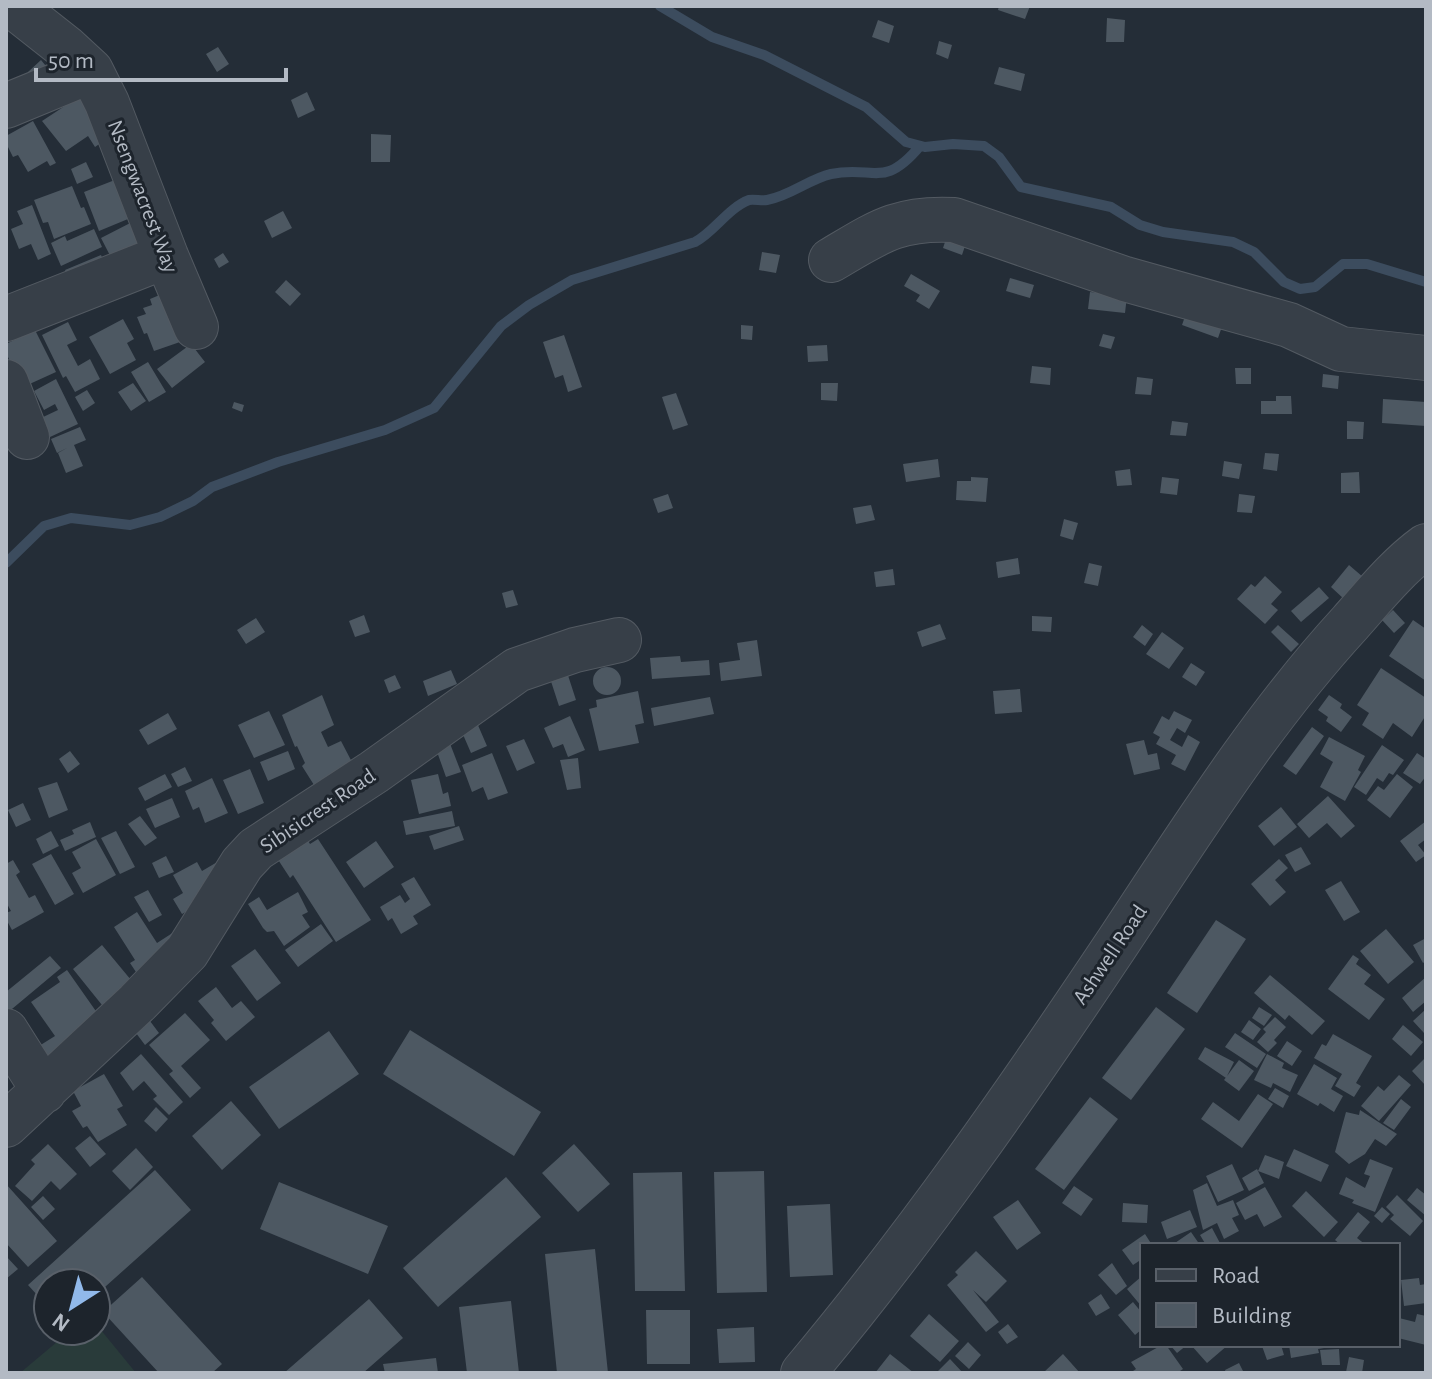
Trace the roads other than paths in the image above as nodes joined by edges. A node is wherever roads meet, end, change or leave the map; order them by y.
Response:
1 (13, 6) edge
2 (91, 71) junction
3 (6, 106) edge
4 (166, 256) junction
5 (831, 260) dead end
6 (6, 319) edge
7 (196, 327) dead end
8 (1426, 358) edge
9 (6, 382) edge
10 (27, 437) dead end
11 (1416, 564) edge
12 (619, 640) dead end
13 (6, 1031) edge
14 (44, 1091) junction
15 (6, 1125) edge
16 (803, 1373) edge

1 - 2 street, Nsengwacrest Way
2 - 3 street
2 - 4 street, Nsengwacrest Way
4 - 6 street
4 - 7 street, Nsengwacrest Way
5 - 8 street
9 - 10 street
11 - 16 street, Ashwell Road
12 - 14 street, Sibisicrest Road
13 - 14 street
14 - 15 street, Sibisicrest Road

